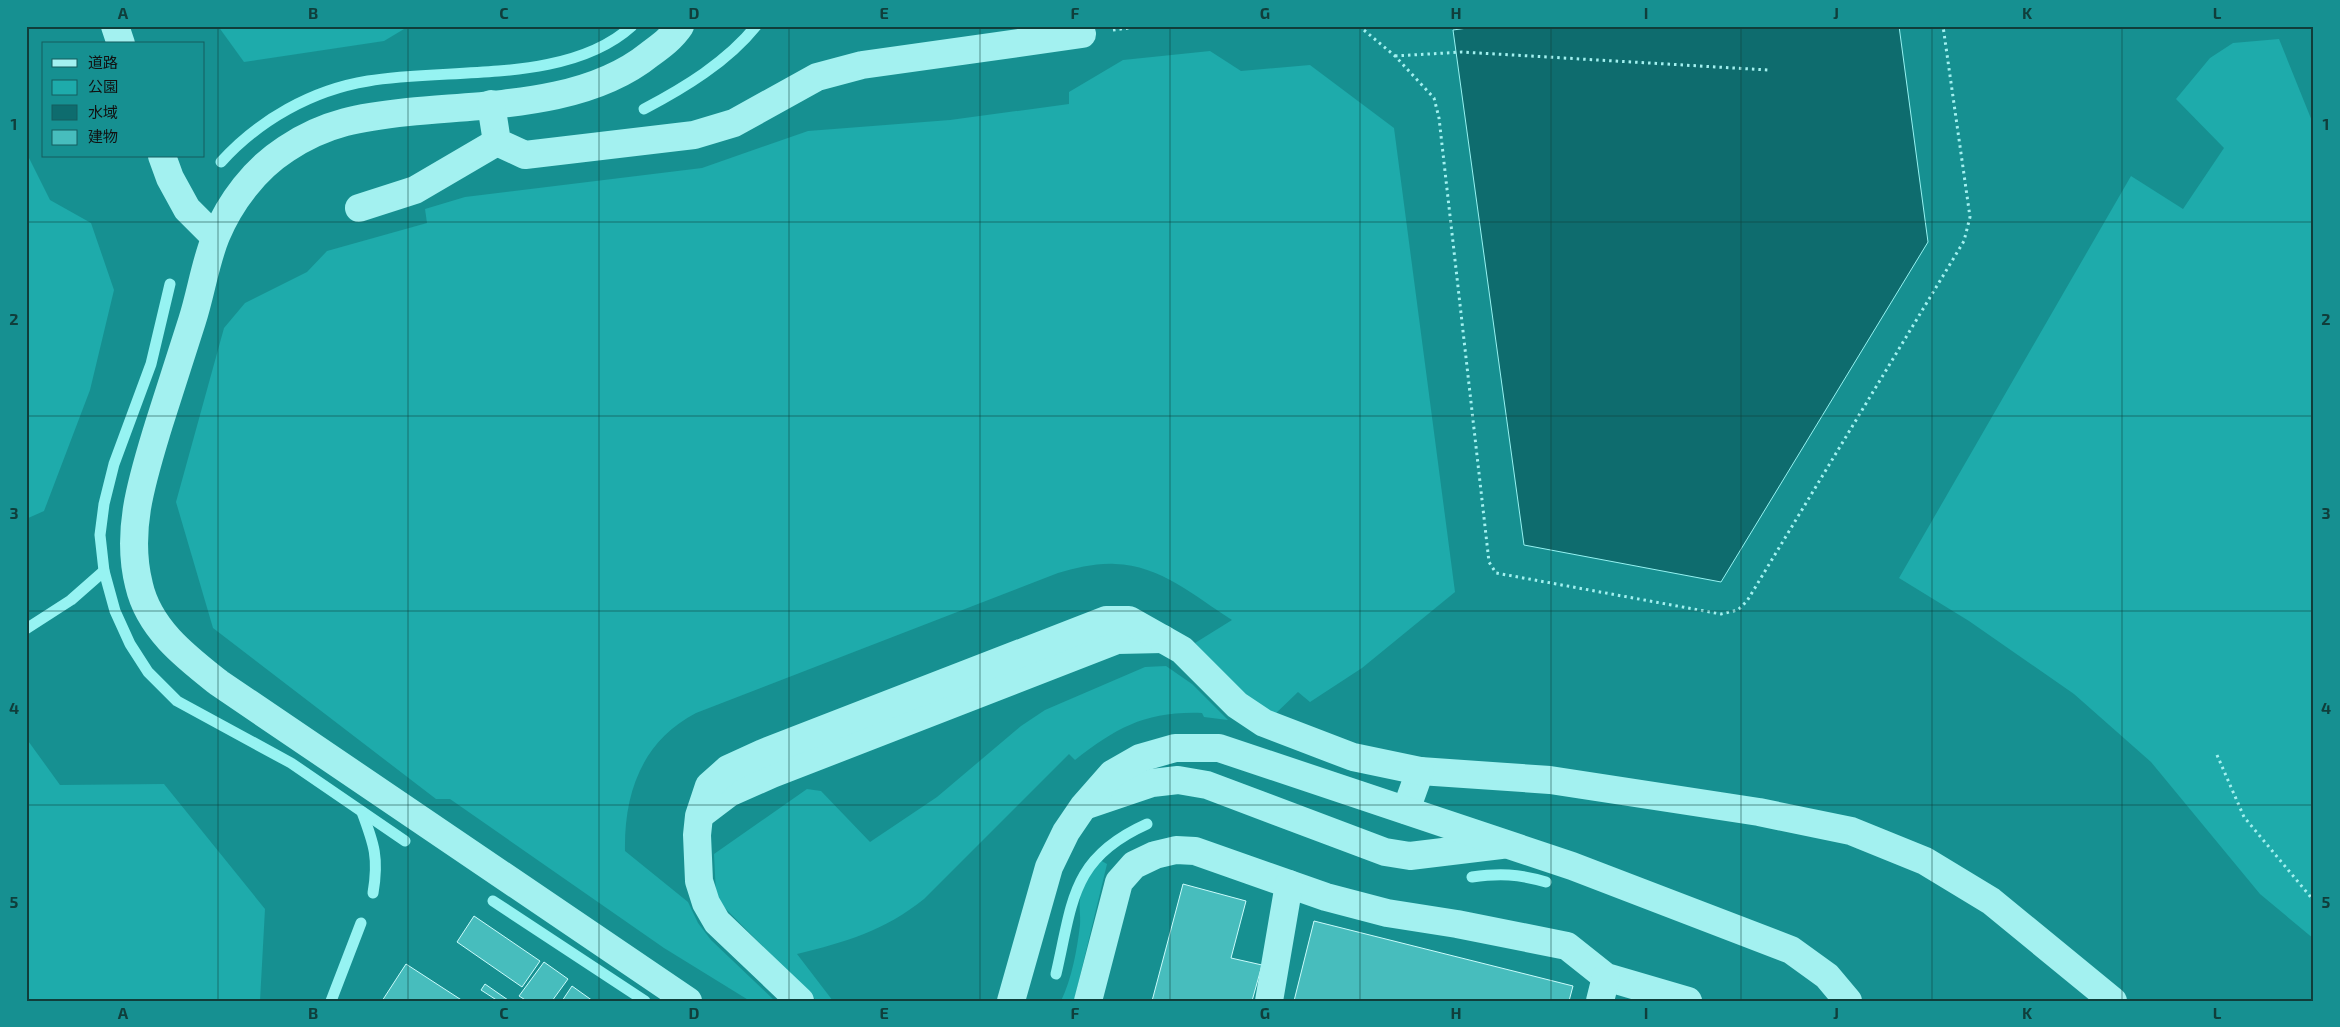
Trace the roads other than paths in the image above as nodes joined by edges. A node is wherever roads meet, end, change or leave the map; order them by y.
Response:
1 (114, 26) edge
2 (680, 26) edge
3 (1082, 34) dead end
4 (120, 42) edge
5 (491, 104) junction
6 (497, 142) junction
7 (163, 158) edge
8 (359, 208) dead end
9 (215, 237) junction
10 (1420, 771) junction
11 (1083, 807) junction
12 (1406, 810) junction
13 (1508, 845) junction
14 (1289, 884) junction
15 (1603, 989) edge
16 (688, 1001) edge
17 (800, 1001) edge
18 (1011, 1001) edge
19 (1088, 1001) edge
20 (1268, 1001) edge
21 (1688, 1001) edge
22 (1848, 1001) edge
23 (2114, 1001) edge

1 - 4 street
2 - 5 street
3 - 6 street
5 - 6 street
5 - 9 street
6 - 8 street
7 - 9 street
9 - 16 street
10 - 12 street
10 - 17 street
10 - 23 street
11 - 12 street
11 - 13 street
11 - 18 street
12 - 13 street
13 - 22 street
14 - 15 street
14 - 19 street
14 - 20 street
15 - 21 street

